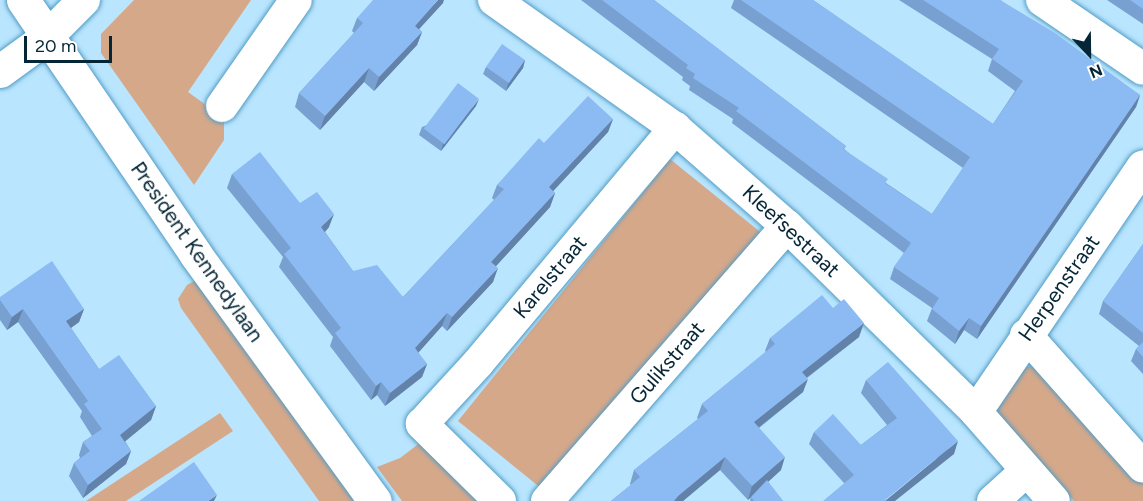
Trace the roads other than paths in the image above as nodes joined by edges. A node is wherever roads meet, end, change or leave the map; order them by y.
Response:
1 (23, 0) edge
2 (84, 0) edge
3 (296, 0) edge
4 (494, 0) edge
5 (1042, 0) edge
6 (48, 36) junction
7 (1143, 69) edge
8 (0, 71) edge
9 (222, 106) dead end
10 (675, 128) junction
11 (1143, 166) edge
12 (787, 226) junction
13 (1026, 335) junction
14 (976, 412) junction
15 (1143, 466) edge
16 (1026, 471) junction
17 (375, 501) edge
18 (500, 501) edge
19 (547, 501) edge
20 (993, 501) edge
21 (1054, 501) edge

1 - 6 street, President Kennedylaan
2 - 6 street
3 - 9 street
4 - 10 street, Kleefsestraat
5 - 7 street
6 - 8 street
6 - 17 street, President Kennedylaan
10 - 12 street, Kleefsestraat
10 - 18 street, Karelstraat
11 - 13 street, Herpenstraat
12 - 14 street, Kleefsestraat
12 - 19 street, Gulikstraat
13 - 14 street, Herpenstraat
13 - 15 street
14 - 16 street, Kleefsestraat
16 - 20 street
16 - 21 street, Kleefsestraat

